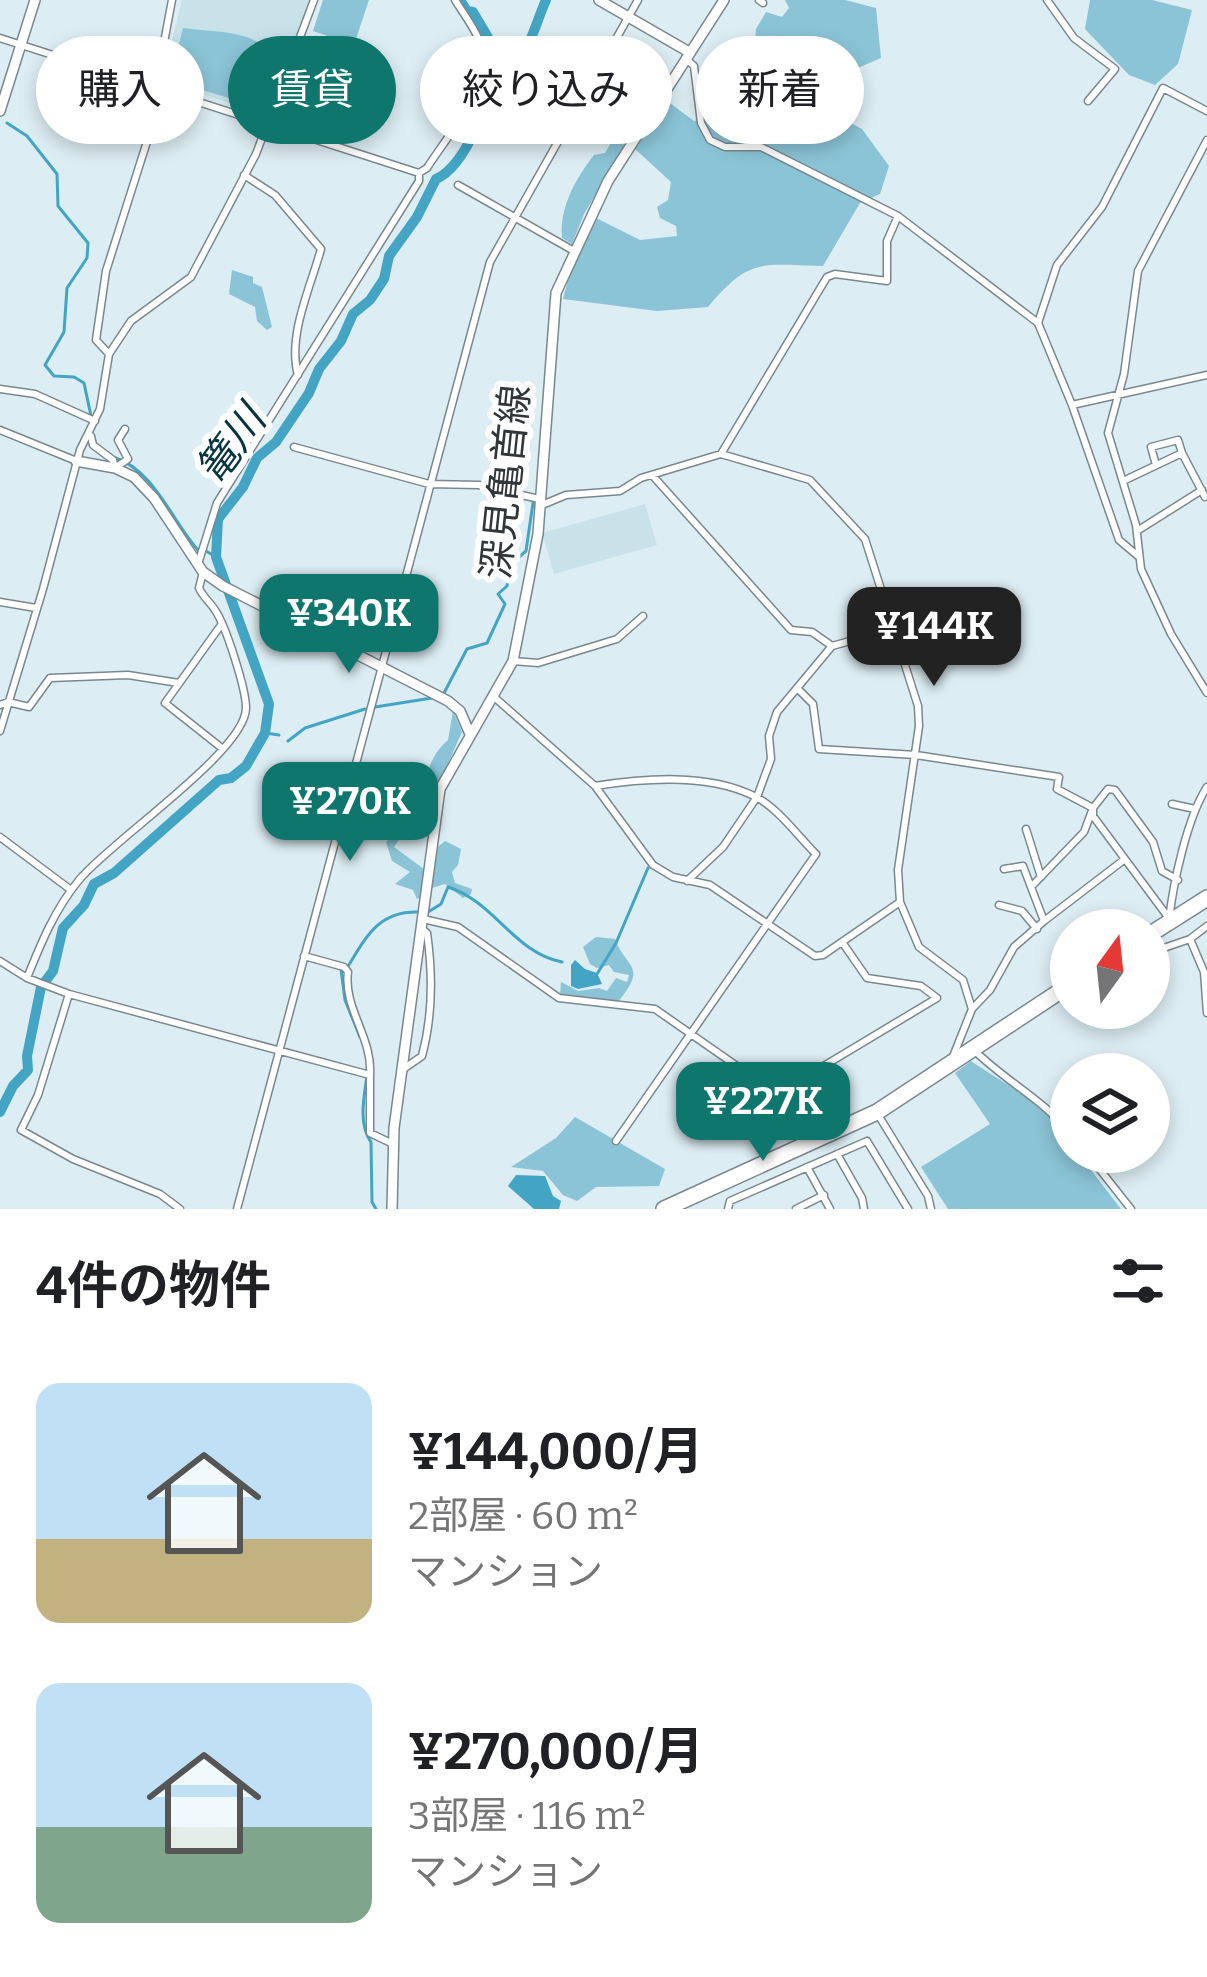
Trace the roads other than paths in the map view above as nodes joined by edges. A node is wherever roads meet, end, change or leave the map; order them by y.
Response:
1 (35, 0) edge
2 (172, 0) edge
3 (314, 0) edge
4 (455, 0) edge
5 (599, 0) edge
6 (638, 0) edge
7 (724, 0) edge
8 (1047, 0) edge
9 (628, 17) junction
10 (166, 36) edge
11 (300, 36) edge
12 (617, 36) edge
13 (0, 38) edge
14 (21, 45) junction
15 (36, 50) edge
16 (687, 55) junction
17 (672, 78) edge
18 (1088, 101) dead end
19 (0, 111) edge
20 (1207, 111) edge
21 (1207, 140) edge
22 (146, 144) edge
23 (258, 144) edge
24 (329, 144) edge
25 (556, 144) edge
26 (631, 144) edge
27 (419, 173) junction
28 (244, 175) junction
29 (458, 185) dead end
30 (898, 216) junction
31 (514, 218) junction
32 (574, 250) junction
33 (1038, 322) junction
34 (109, 354) junction
35 (298, 374) junction
36 (1207, 375) edge
37 (0, 389) edge
38 (1121, 392) junction
39 (1072, 405) junction
40 (94, 421) junction
41 (125, 429) dead end
42 (0, 430) edge
43 (90, 433) junction
44 (294, 447) dead end
45 (1182, 453) junction
46 (721, 454) junction
47 (76, 461) junction
48 (1156, 465) junction
49 (115, 468) junction
50 (652, 475) junction
51 (1123, 481) junction
52 (429, 484) junction
53 (1203, 494) edge
54 (539, 502) junction
55 (1137, 531) junction
56 (1138, 556) junction
57 (202, 570) junction
58 (0, 602) edge
59 (36, 608) junction
60 (643, 616) dead end
61 (222, 625) junction
62 (893, 629) junction
63 (832, 646) junction
64 (513, 661) junction
65 (381, 667) junction
66 (178, 682) junction
67 (796, 688) junction
68 (1207, 693) edge
69 (493, 696) junction
70 (4, 704) edge
71 (0, 731) edge
72 (470, 734) junction
73 (224, 749) junction
74 (916, 755) junction
75 (595, 785) junction
76 (1207, 787) edge
77 (758, 797) junction
78 (1172, 805) dead end
79 (1093, 808) junction
80 (1195, 809) junction
81 (1026, 829) dead end
82 (0, 836) edge
83 (1124, 859) junction
84 (1004, 868) dead end
85 (1041, 877) junction
86 (1178, 880) junction
87 (687, 881) junction
88 (1031, 887) junction
89 (71, 890) junction
90 (1207, 898) edge
91 (900, 902) junction
92 (999, 904) dead end
93 (1162, 909) edge
94 (1170, 915) edge
95 (1170, 918) edge
96 (1043, 921) junction
97 (768, 923) junction
98 (422, 924) junction
99 (1207, 926) edge
100 (1036, 929) junction
101 (1190, 939) junction
102 (842, 942) junction
103 (1170, 946) edge
104 (304, 956) junction
105 (0, 961) edge
106 (26, 978) junction
107 (67, 993) junction
108 (1050, 998) edge
109 (972, 1009) junction
110 (1207, 1013) edge
111 (691, 1036) junction
112 (972, 1048) junction
113 (279, 1051) junction
114 (952, 1061) junction
115 (402, 1070) junction
116 (366, 1074) junction
117 (1050, 1111) edge
118 (877, 1112) junction
119 (616, 1141) dead end
120 (393, 1144) junction
121 (837, 1154) junction
122 (807, 1167) junction
123 (1103, 1173) edge
124 (824, 1196) junction
125 (179, 1209) edge
126 (237, 1209) edge
127 (392, 1209) edge
128 (664, 1209) edge
129 (728, 1209) edge
130 (796, 1209) edge
131 (830, 1209) edge
132 (864, 1209) edge
133 (908, 1209) edge
134 (931, 1209) edge
135 (1131, 1209) edge

1 - 14 main road
2 - 10 street
3 - 11 street
4 - 27 street
5 - 9 main road
6 - 9 street
7 - 16 main road, 深見亀首線
8 - 18 street
9 - 12 street
9 - 16 main road
13 - 14 street
14 - 15 street
14 - 19 main road
16 - 17 main road, 深見亀首線
16 - 30 street
20 - 33 street
21 - 38 street
22 - 34 street
23 - 28 street
24 - 27 street
25 - 31 street
26 - 32 main road, 深見亀首線
27 - 35 street
28 - 34 street
28 - 35 street
29 - 31 street
30 - 33 street
30 - 46 street
31 - 32 street
31 - 52 street
32 - 54 main road, 深見亀首線
33 - 39 street
34 - 40 street
35 - 57 street
36 - 38 street
37 - 40 street
38 - 39 street
38 - 51 street
39 - 56 street
40 - 43 street
41 - 49 street
42 - 47 street
43 - 47 street
43 - 49 street
44 - 52 street
45 - 48 street
45 - 48 street
45 - 53 street
46 - 50 street
46 - 62 street
47 - 49 main road
47 - 59 street
48 - 51 street
49 - 57 main road
50 - 54 street
50 - 63 street
51 - 55 street
52 - 54 street
52 - 65 street
53 - 55 street
54 - 64 main road, 深見亀首線
55 - 56 street
56 - 68 street
57 - 61 street
57 - 65 main road
58 - 59 street
59 - 70 street
60 - 64 street
61 - 66 street
61 - 73 street
62 - 63 street
62 - 74 street
63 - 67 street
64 - 69 main road, 深見亀首線
65 - 72 main road
65 - 104 street
66 - 70 street
66 - 73 street
67 - 74 street
67 - 77 street
69 - 72 main road, 深見亀首線
69 - 75 street
70 - 71 street
72 - 98 main road, 深見亀首線
73 - 89 street
74 - 79 street
74 - 91 street
75 - 77 street
75 - 87 street
76 - 80 street
77 - 87 street
77 - 97 street
78 - 80 street
79 - 83 street
79 - 85 street
79 - 86 street
80 - 86 street
81 - 85 street
82 - 89 street
83 - 93 street
83 - 96 street
84 - 88 street
85 - 88 street
86 - 94 street
87 - 97 street
88 - 96 street
89 - 106 street
90 - 95 highway
91 - 102 street
91 - 109 street
92 - 100 street
96 - 100 street
97 - 102 street
97 - 111 street
98 - 111 street
98 - 115 main road, 深見亀首線
98 - 115 street
99 - 101 street
100 - 109 street
101 - 103 street
101 - 110 street
102 - 111 street
104 - 113 street
104 - 116 street
105 - 106 street
106 - 107 street
107 - 113 street
107 - 125 street
108 - 112 highway
109 - 114 street
111 - 119 street
112 - 114 highway
112 - 117 street
113 - 116 street
113 - 126 street
114 - 118 highway
115 - 120 main road, 深見亀首線
116 - 120 street
118 - 128 highway
118 - 134 street
120 - 127 main road, 深見亀首線
121 - 122 street
121 - 132 street
121 - 133 street
122 - 124 street
122 - 129 street
123 - 135 street
124 - 130 street
124 - 131 street

